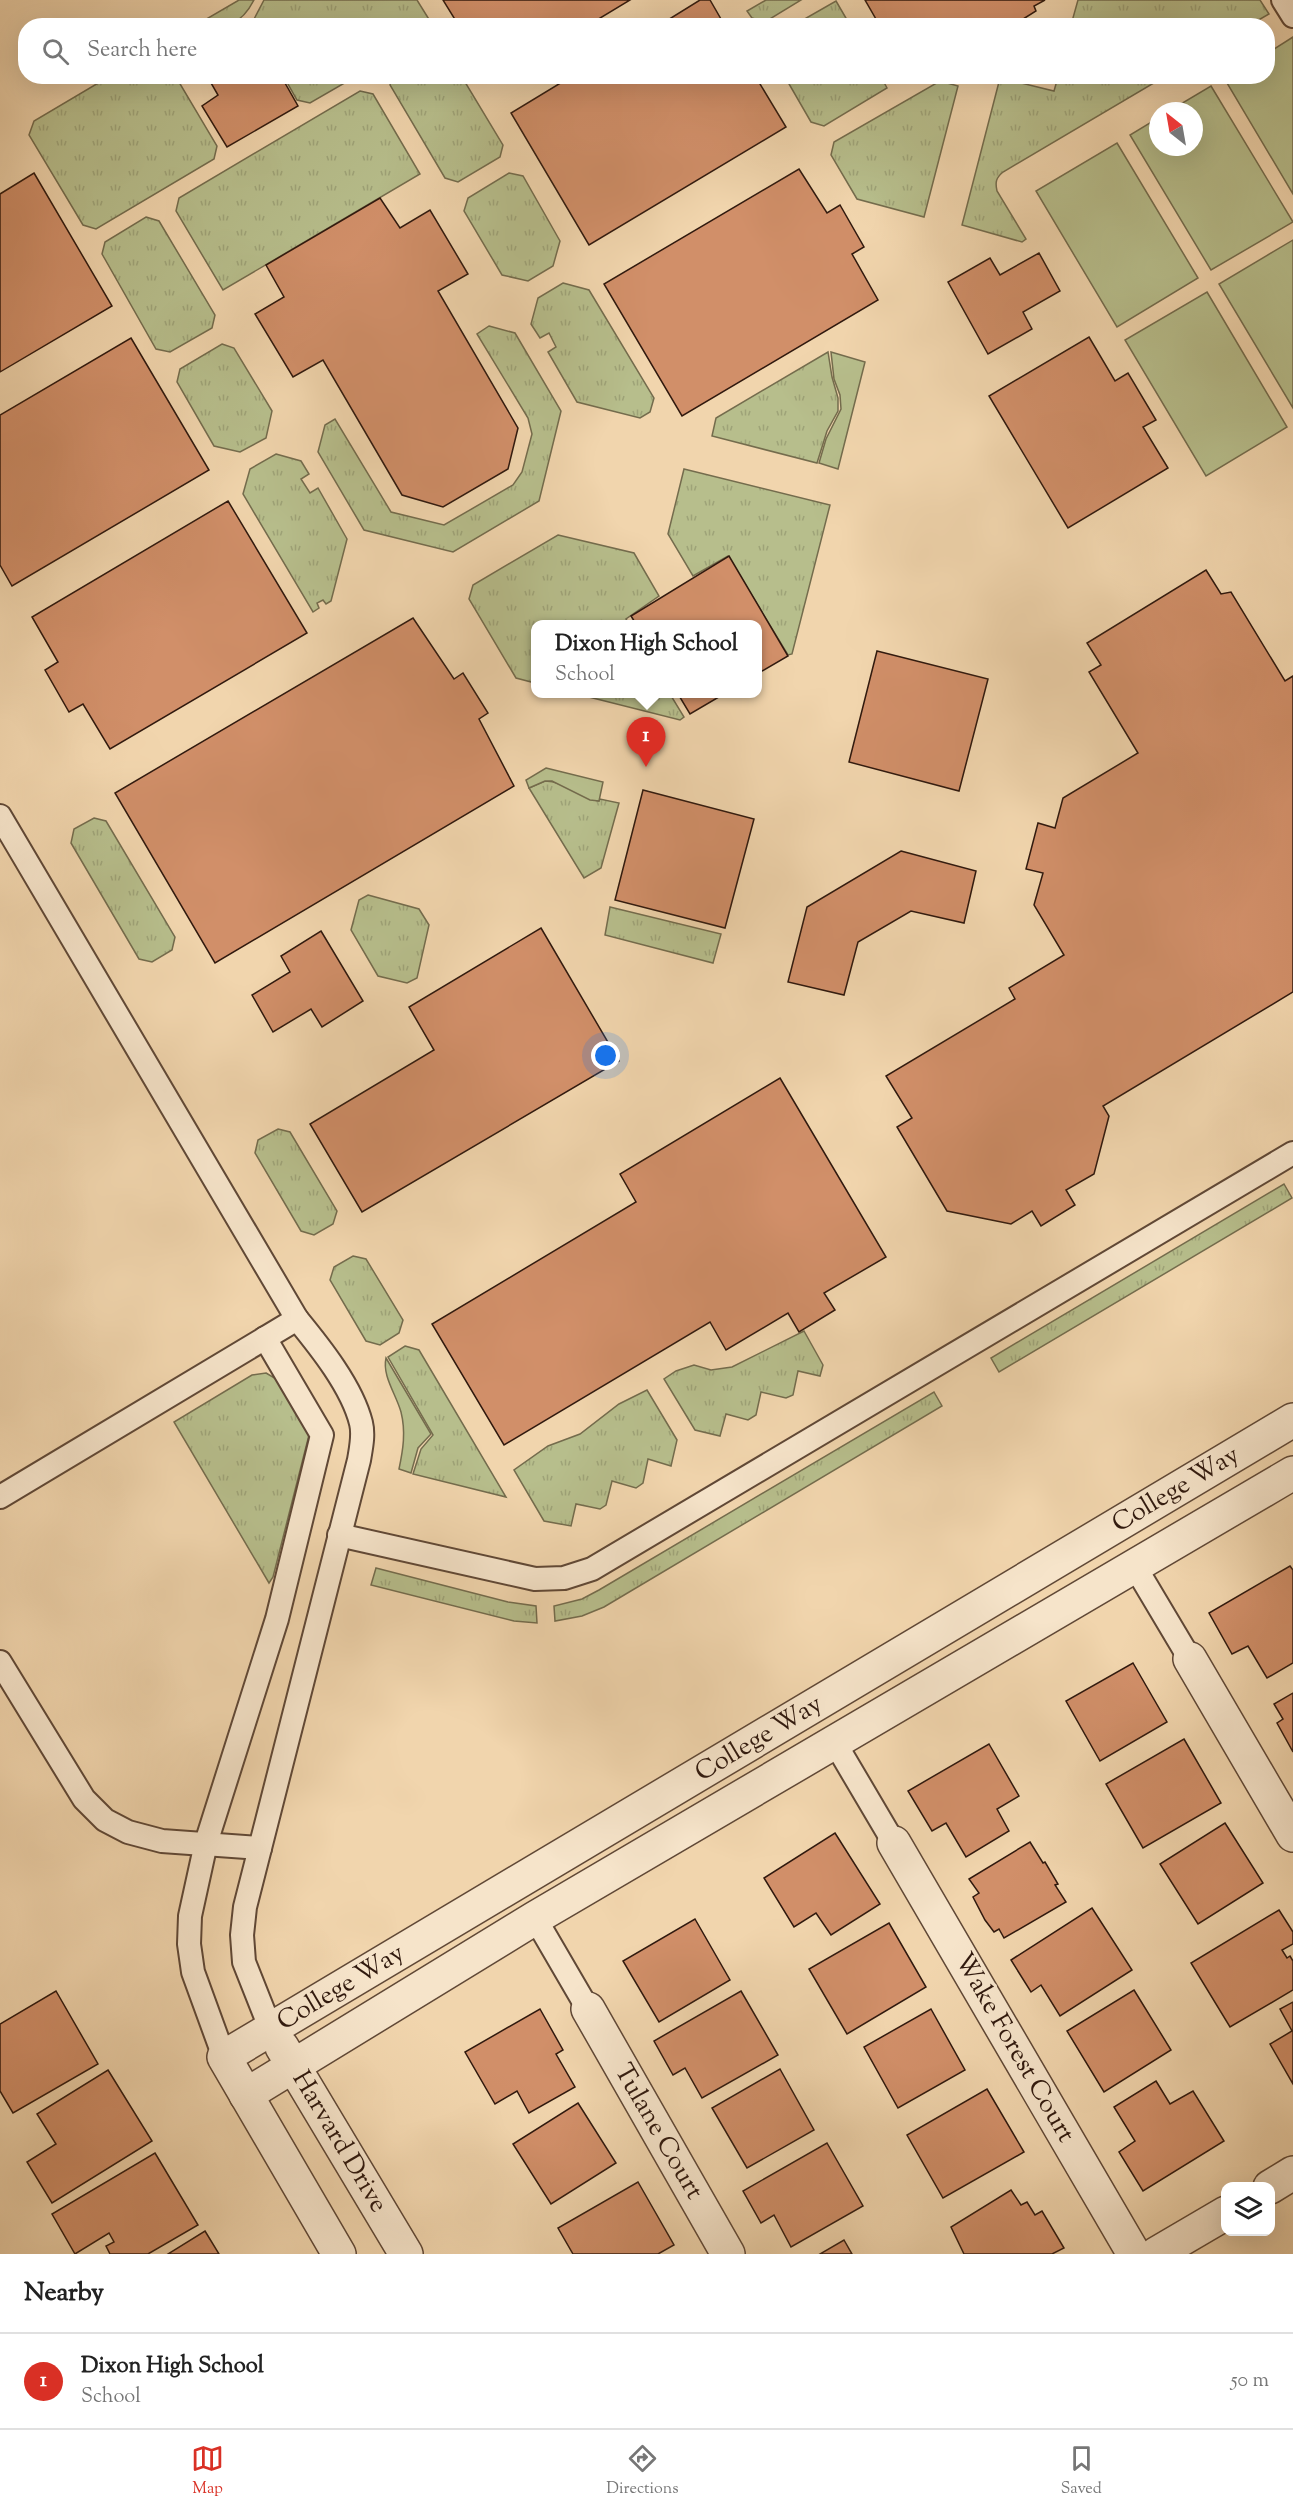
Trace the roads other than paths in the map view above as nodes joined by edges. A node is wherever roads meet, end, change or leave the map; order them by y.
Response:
1 (1284, 0) edge
2 (1293, 16) edge
3 (0, 816) edge
4 (1293, 1153) edge
5 (297, 1319) junction
6 (265, 1338) junction
7 (1293, 1420) edge
8 (1293, 1473) edge
9 (0, 1497) edge
10 (339, 1535) junction
11 (1134, 1566) junction
12 (1190, 1659) joint
13 (0, 1662) edge
14 (835, 1743) junction
15 (1293, 1835) edge
16 (206, 1843) junction
17 (894, 1843) joint
18 (260, 1848) junction
19 (535, 1918) junction
20 (588, 2010) joint
21 (271, 2030) junction
22 (224, 2057) junction
23 (293, 2066) junction
24 (246, 2095) junction
25 (1293, 2173) edge
26 (1275, 2184) edge
27 (1221, 2216) edge
28 (339, 2254) edge
29 (406, 2254) edge
30 (728, 2254) edge
31 (1134, 2254) edge
32 (1156, 2254) edge

1 - 2 lane
3 - 5 lane
4 - 10 lane
5 - 6 lane
5 - 10 lane
6 - 9 lane
6 - 16 lane
7 - 21 street, College Way
8 - 11 street, College Way
10 - 18 lane
11 - 12 lane
11 - 14 street, College Way
12 - 15 street
13 - 16 lane
14 - 17 lane
14 - 19 street, College Way
16 - 18 lane
16 - 22 lane
17 - 31 street, Wake Forest Court
18 - 21 lane
19 - 20 lane
19 - 23 street, College Way
20 - 30 street, Tulane Court
21 - 22 street, College Way
21 - 23 street, Harvard Drive
22 - 24 street
23 - 24 street, College Way
23 - 29 street, Harvard Drive
24 - 28 street
25 - 26 street
27 - 32 street

